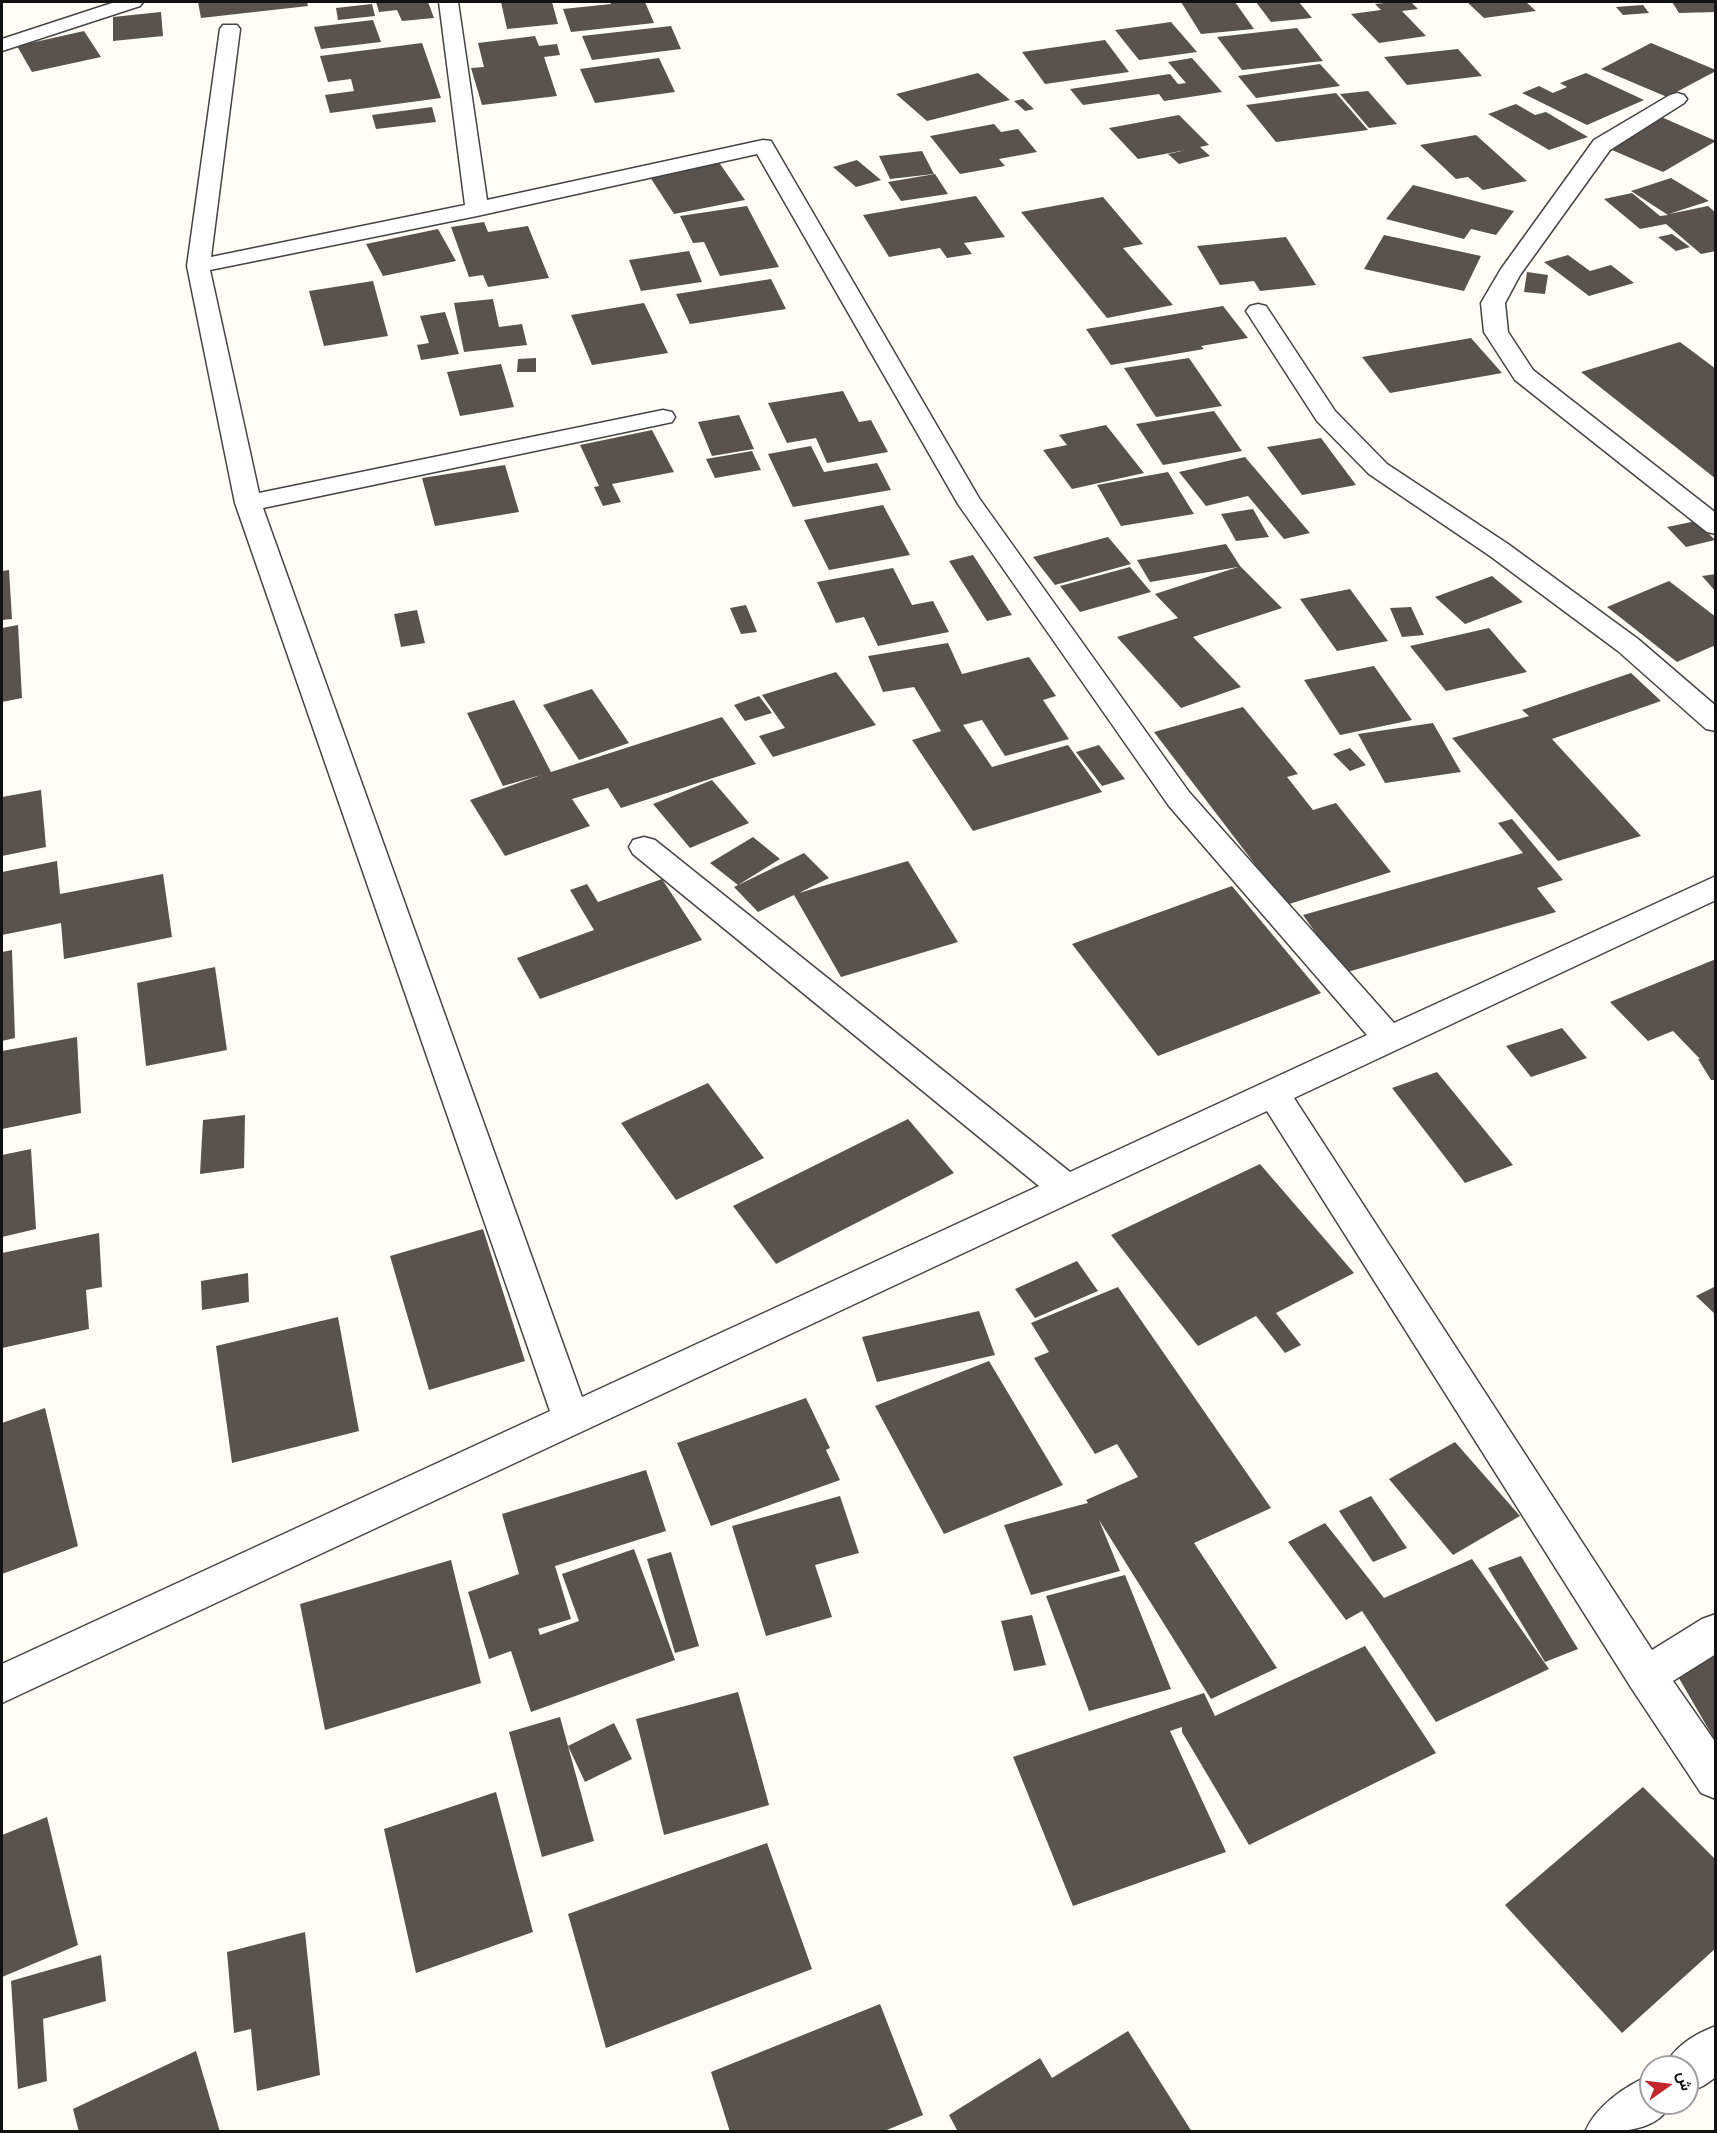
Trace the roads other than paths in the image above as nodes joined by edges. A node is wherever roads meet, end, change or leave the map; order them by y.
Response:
1 (133, 2) edge
2 (448, 2) edge
3 (230, 29) dead end
4 (2, 45) edge
5 (1677, 99) dead end
6 (477, 209) junction
7 (198, 266) junction
8 (1258, 311) dead end
9 (663, 417) dead end
10 (248, 503) junction
11 (1716, 526) edge
12 (1716, 722) edge
13 (644, 847) dead end
14 (1716, 887) edge
15 (1389, 1040) junction
16 (1274, 1094) junction
17 (1067, 1190) junction
18 (572, 1420) junction
19 (1716, 1632) edge
20 (1646, 1676) junction
21 (2, 1684) edge
22 (1716, 1779) edge
23 (1716, 2048) edge
24 (1699, 2061) edge
25 (1639, 2107) edge
26 (1608, 2132) edge

1 - 4 street
2 - 6 street
3 - 7 street
5 - 11 street
6 - 7 street
6 - 15 street
7 - 10 street
8 - 12 street
9 - 10 street
10 - 18 street
13 - 17 street
14 - 15 street
15 - 16 street
16 - 17 street
16 - 20 street
17 - 18 street
18 - 21 street
19 - 20 street
20 - 22 street
23 - 24 street
25 - 26 street

